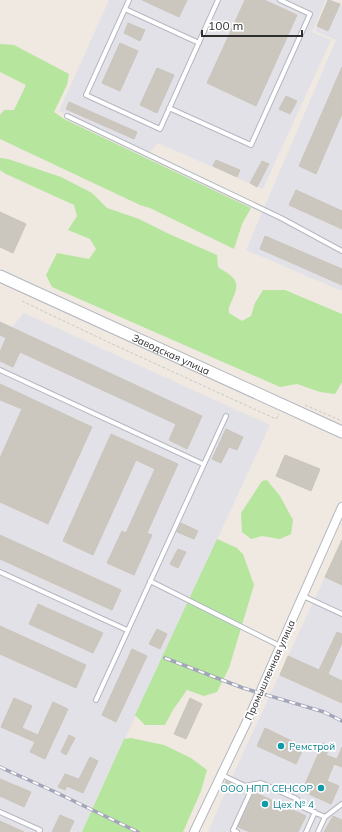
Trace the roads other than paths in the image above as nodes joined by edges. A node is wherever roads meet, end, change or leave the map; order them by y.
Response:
1 (129, 0) edge
2 (218, 0) edge
3 (280, 0) edge
4 (125, 9) junction
5 (199, 43) junction
6 (169, 108) junction
7 (67, 116) dead end
8 (342, 251) edge
9 (0, 276) edge
10 (0, 370) edge
11 (226, 416) dead end
12 (342, 432) edge
13 (203, 464) junction
14 (342, 507) edge
15 (0, 572) edge
16 (150, 581) junction
17 (303, 596) junction
18 (342, 614) edge
19 (128, 630) junction
20 (281, 646) junction
21 (96, 700) dead end
22 (221, 774) junction
23 (254, 784) junction
24 (342, 804) edge
25 (0, 812) edge
26 (315, 812) junction
27 (325, 817) junction
28 (39, 832) edge
29 (194, 832) edge
30 (237, 832) edge
31 (306, 832) edge
32 (318, 832) edge

1 - 4 lane
2 - 5 lane
3 - 6 lane
4 - 5 lane
4 - 6 lane
5 - 6 lane
7 - 8 lane
9 - 12 main road, Заводская улица
10 - 13 lane
11 - 13 lane
13 - 16 lane
14 - 17 street, Промышленная улица
15 - 19 lane
16 - 19 lane
16 - 20 lane
17 - 18 lane
17 - 20 street, Промышленная улица
19 - 21 lane
20 - 22 street, Промышленная улица
22 - 23 lane
22 - 29 street, Промышленная улица
23 - 26 lane
23 - 30 lane
24 - 27 lane
25 - 28 lane
26 - 27 lane
26 - 31 lane
27 - 32 lane

